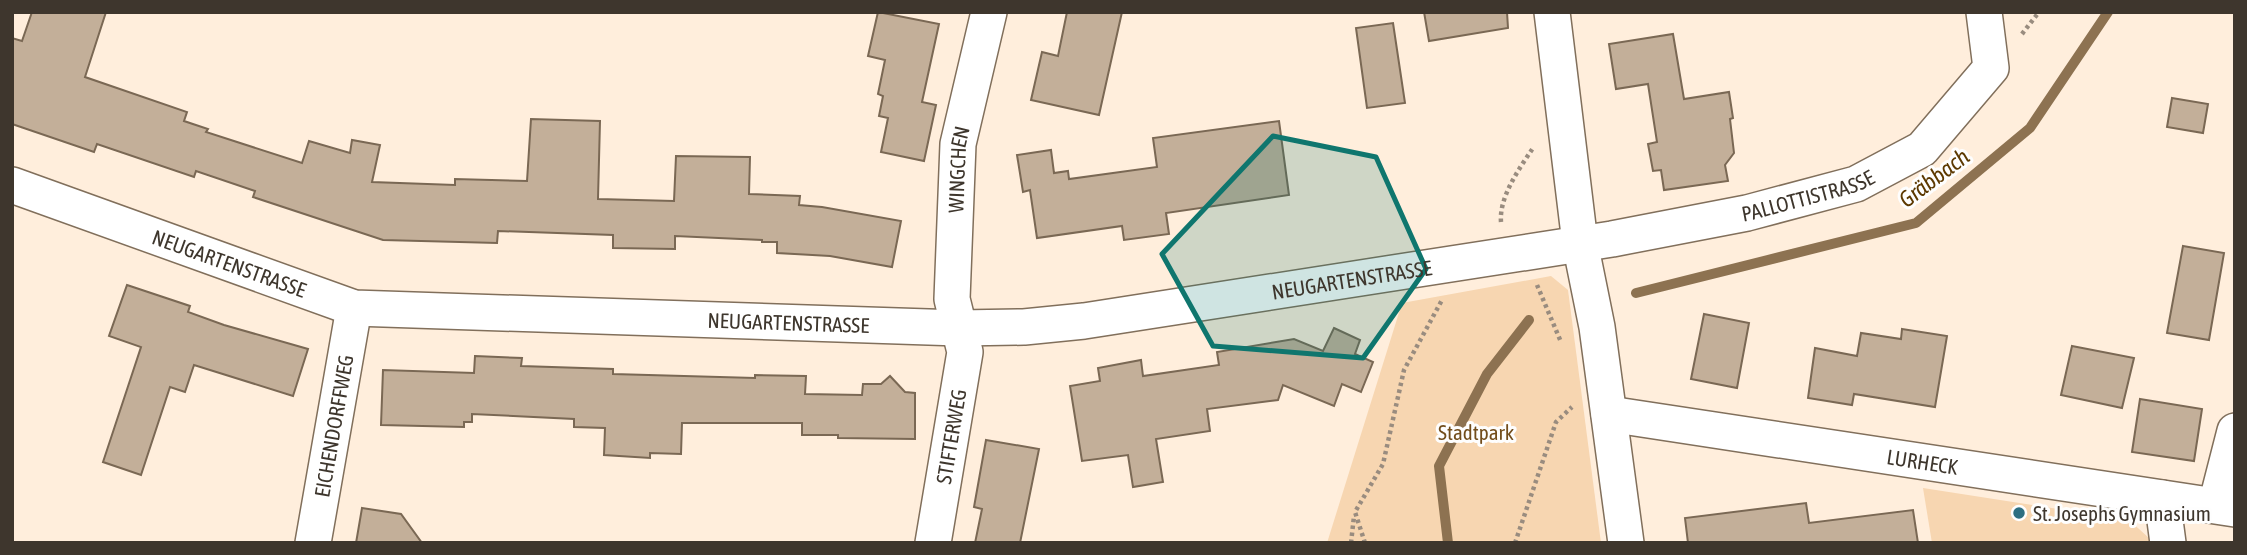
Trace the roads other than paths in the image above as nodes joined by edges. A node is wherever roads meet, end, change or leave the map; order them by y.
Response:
1 (989, 12) edge
2 (1552, 12) edge
3 (1984, 12) edge
4 (12, 186) edge
5 (1580, 243) junction
6 (354, 308) junction
7 (959, 328) junction
8 (1609, 414) junction
9 (2235, 431) edge
10 (2162, 498) junction
11 (2225, 507) edge
12 (313, 543) edge
13 (933, 543) edge
14 (1626, 543) edge
15 (2168, 543) edge

1 - 7 street, WINGCHEN
2 - 5 street
3 - 5 street, PALLOTTISTRASSE
4 - 6 street, NEUGARTENSTRASSE
5 - 7 street, NEUGARTENSTRASSE
5 - 8 street
6 - 7 street, NEUGARTENSTRASSE
6 - 12 street, EICHENDORFFWEG
7 - 13 street, STIFTERWEG
8 - 10 street, LURHECK
8 - 14 street
9 - 11 street
10 - 11 street, LURHECK
10 - 15 street

